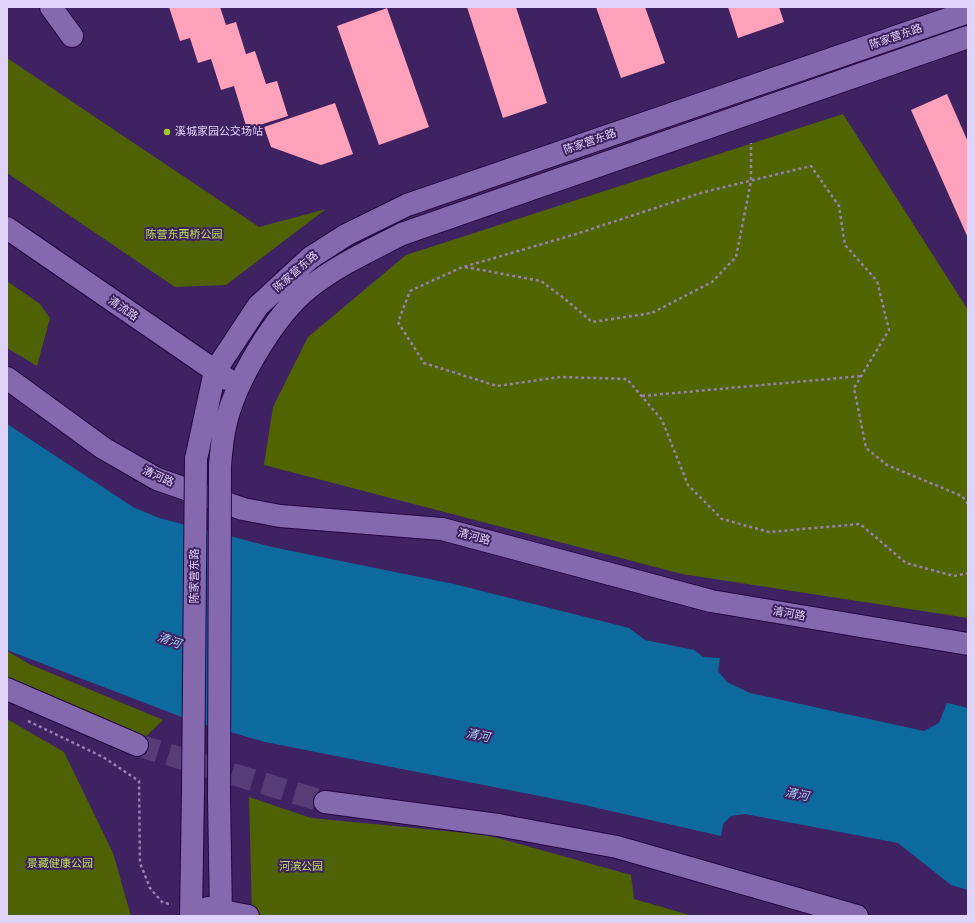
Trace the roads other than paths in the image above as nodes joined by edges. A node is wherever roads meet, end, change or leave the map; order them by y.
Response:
1 (51, 7) edge
2 (968, 12) edge
3 (72, 36) dead end
4 (968, 37) edge
5 (7, 228) edge
6 (215, 371) junction
7 (7, 378) edge
8 (239, 387) junction
9 (968, 644) edge
10 (7, 689) edge
11 (137, 745) tunnel mouth
12 (325, 802) tunnel mouth
13 (191, 910) edge
14 (221, 913) edge
15 (248, 916) edge
16 (857, 916) edge

1 - 3 street
2 - 6 street, 陈家营东路
4 - 8 street, 陈家营东路
5 - 6 street, 清流路
6 - 8 street, 清流路
6 - 13 street, 陈家营东路, bridge
7 - 9 street, 清河路
8 - 14 street, 陈家营东路, bridge
10 - 11 street
12 - 16 street
13 - 14 street
14 - 15 street

